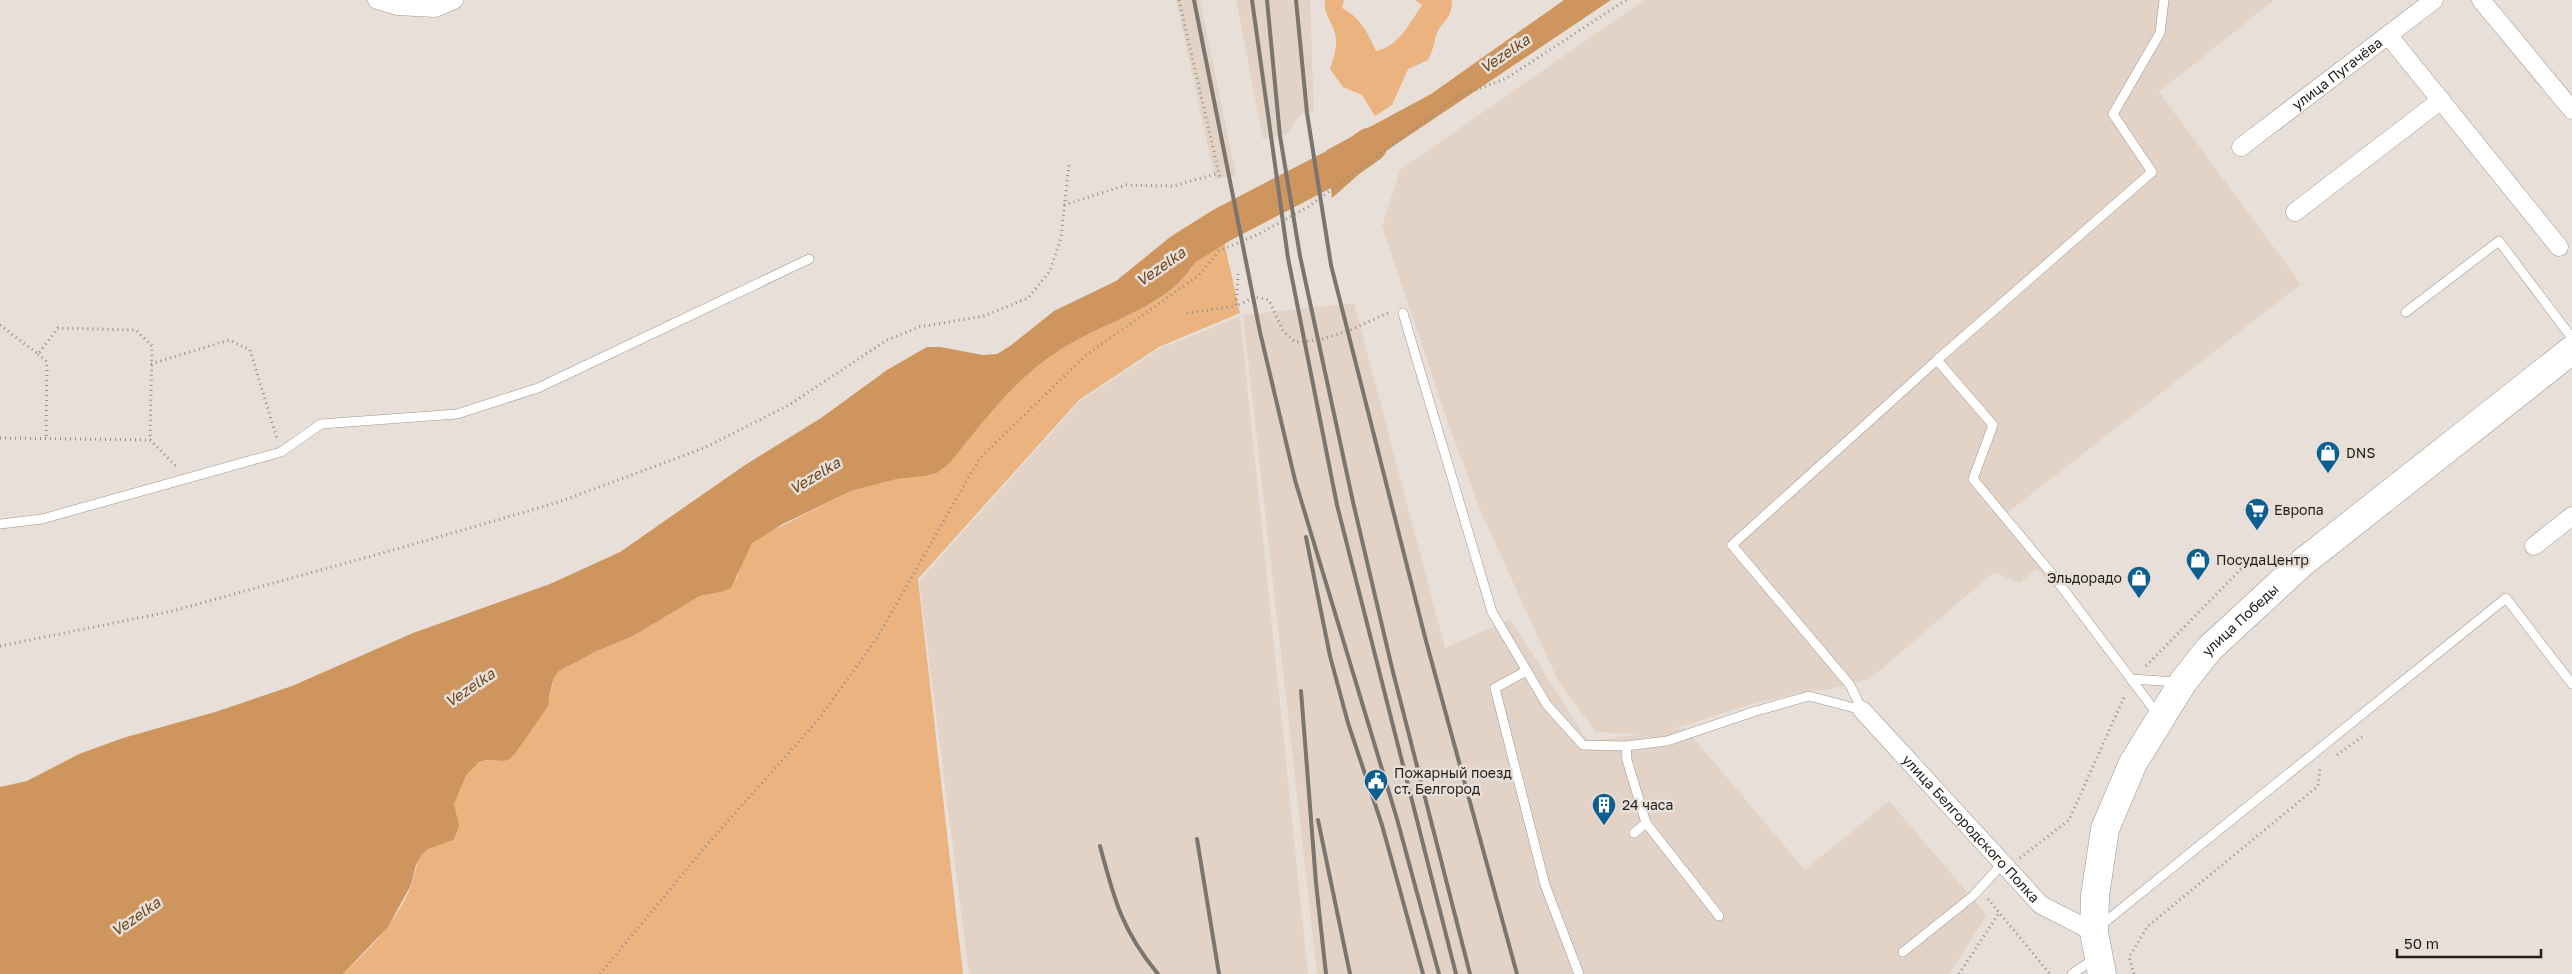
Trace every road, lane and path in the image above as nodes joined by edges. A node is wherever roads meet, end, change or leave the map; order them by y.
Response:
1 (377, 0) edge
2 (454, 0) edge
3 (1179, 0) edge
4 (1626, 0) edge
5 (2164, 0) edge
6 (2434, 0) edge
7 (2481, 0) edge
8 (2388, 35) junction
9 (2441, 100) junction
10 (2572, 110) edge
11 (2241, 147) dead end
12 (1069, 164) dead end
13 (1219, 173) junction
14 (1220, 178) dead end
15 (1064, 205) junction
16 (2295, 212) dead end
17 (2559, 247) dead end
18 (809, 259) dead end
19 (1238, 274) dead end
20 (1236, 306) junction
21 (2406, 312) dead end
22 (1187, 313) dead end
23 (1402, 313) joint
24 (0, 325) edge
25 (2572, 338) edge
26 (2572, 350) edge
27 (38, 354) junction
28 (1937, 360) junction
29 (152, 364) junction
30 (0, 438) edge
31 (46, 438) junction
32 (150, 440) junction
33 (281, 452) junction
34 (188, 479) junction
35 (2572, 516) edge
36 (0, 524) edge
37 (2534, 546) dead end
38 (2259, 558) dead end
39 (0, 646) edge
40 (1526, 671) junction
41 (2132, 680) junction
42 (2183, 682) junction
43 (2572, 684) edge
44 (1862, 710) junction
45 (2160, 718) junction
46 (2363, 736) dead end
47 (1626, 746) junction
48 (2334, 757) dead end
49 (2326, 762) dead end
50 (1646, 823) junction
51 (1634, 833) dead end
52 (2005, 866) junction
53 (1998, 913) junction
54 (1719, 916) dead end
55 (1903, 952) dead end
56 (2098, 954) edge
57 (600, 974) edge
58 (1579, 974) edge
59 (1959, 974) edge
60 (2050, 974) edge
61 (2072, 974) edge
62 (2134, 974) edge

1 - 2 street
3 - 13 path
4 - 57 path
5 - 28 lane
6 - 8 street, улица Пугачёва
7 - 10 street
8 - 9 street
8 - 11 street, улица Пугачёва
9 - 16 street
9 - 17 street
12 - 15 path
13 - 14 path
13 - 15 path
15 - 39 path
18 - 33 lane
19 - 20 path
20 - 22 path
20 - 23 path
21 - 25 lane
23 - 40 lane
24 - 27 path
26 - 42 main road, улица Победы
27 - 29 path
27 - 31 path
28 - 41 lane
28 - 44 lane
29 - 32 path
29 - 33 path
30 - 31 path
31 - 32 path
32 - 34 path
33 - 34 lane
34 - 36 lane
35 - 37 street
38 - 41 path
40 - 47 lane
40 - 58 lane
41 - 42 lane
41 - 45 lane
41 - 52 path
42 - 45 main road, улица Победы
43 - 56 lane
44 - 47 lane
44 - 52 street, улица Белгородского Полка
45 - 56 main road, улица Победы
46 - 48 path
47 - 50 lane
49 - 62 path
50 - 51 lane
50 - 54 lane
52 - 53 path
52 - 55 lane
52 - 56 street, улица Белгородского Полка
53 - 59 path
53 - 60 path
56 - 61 lane

